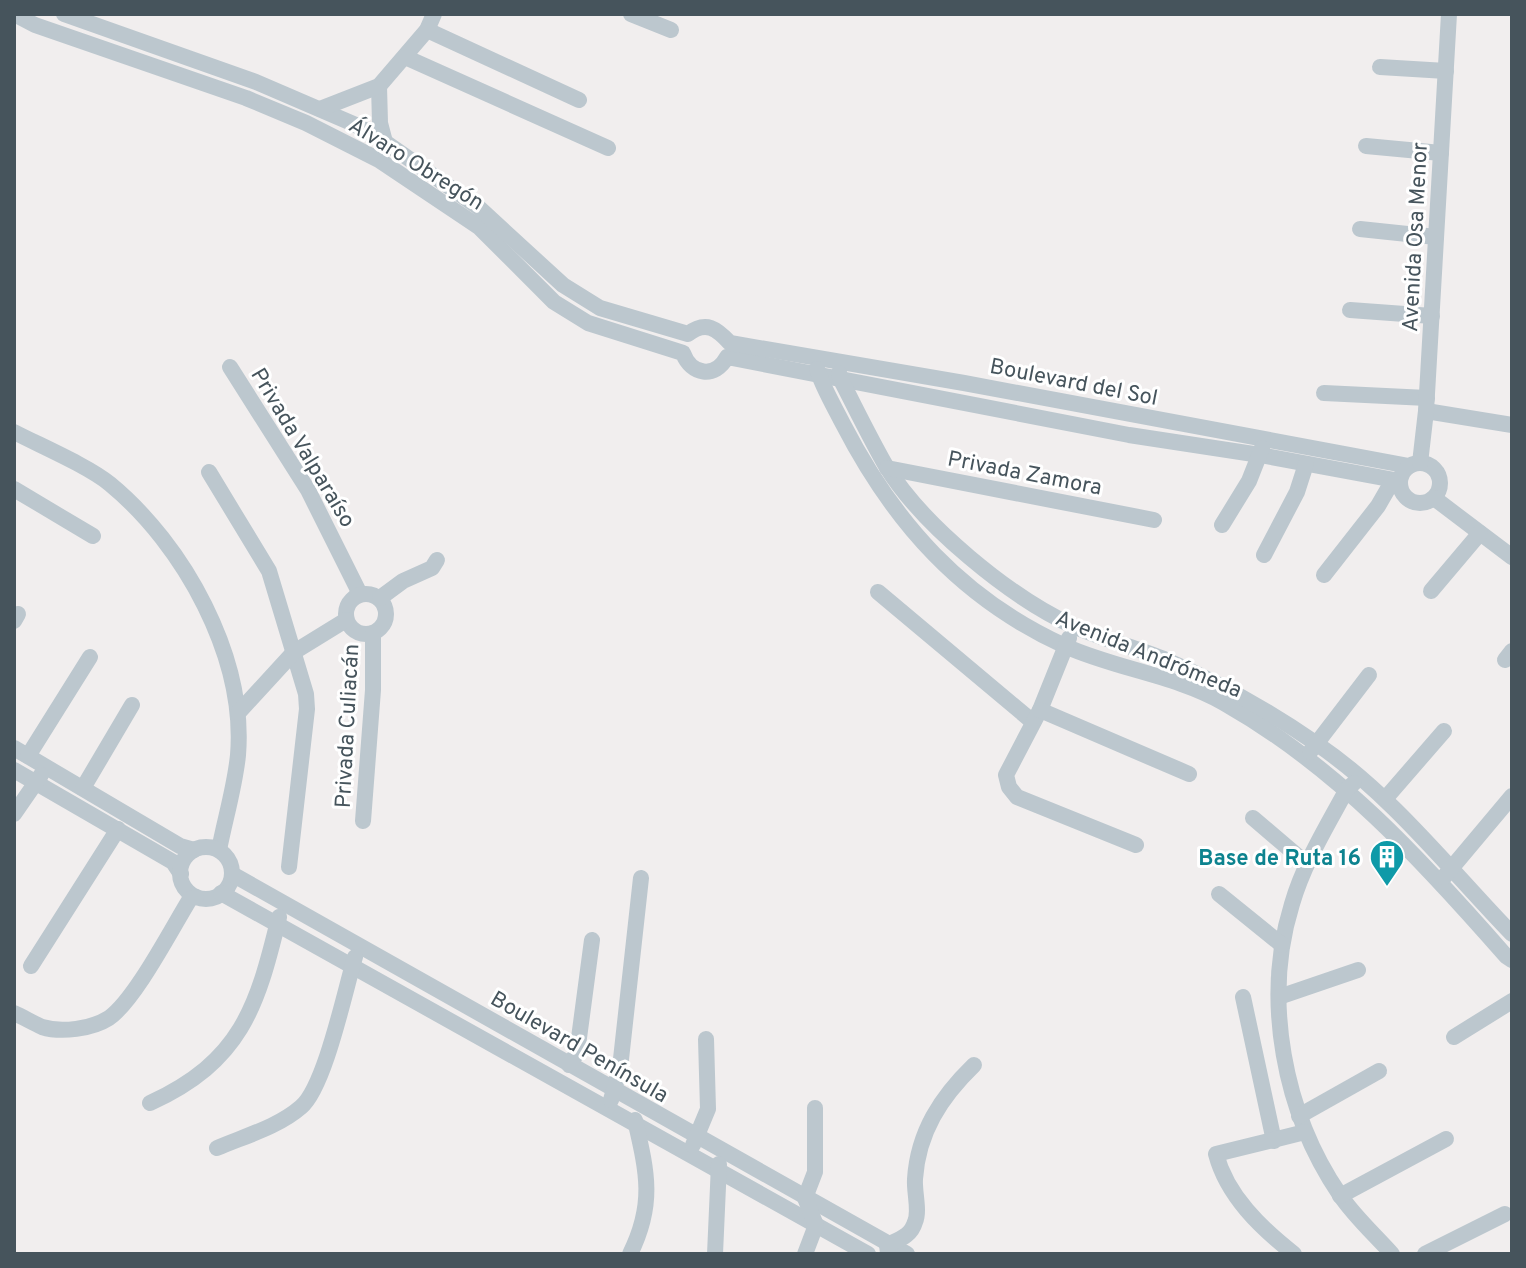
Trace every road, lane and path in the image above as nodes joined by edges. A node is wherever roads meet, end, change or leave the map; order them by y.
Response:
1 (14, 14) edge
2 (64, 14) edge
3 (631, 14) edge
4 (1449, 14) edge
5 (430, 22) edge
6 (671, 30) dead end
7 (405, 57) junction
8 (1380, 67) dead end
9 (1446, 71) junction
10 (379, 86) junction
11 (579, 100) dead end
12 (320, 109) junction
13 (385, 142) junction
14 (1366, 146) dead end
15 (608, 148) dead end
16 (1441, 153) junction
17 (379, 160) junction
18 (1360, 229) dead end
19 (1436, 237) junction
20 (1350, 310) dead end
21 (1432, 316) junction
22 (729, 350) junction
23 (813, 356) junction
24 (837, 360) junction
25 (230, 367) dead end
26 (819, 376) junction
27 (841, 380) junction
28 (1324, 393) dead end
29 (1427, 405) junction
30 (1512, 425) edge
31 (14, 432) edge
32 (1262, 447) junction
33 (1306, 464) junction
34 (1415, 464) junction
35 (887, 468) junction
36 (209, 472) dead end
37 (1396, 481) junction
38 (14, 489) edge
39 (1434, 498) junction
40 (1154, 520) dead end
41 (1222, 525) dead end
42 (1480, 533) junction
43 (93, 536) dead end
44 (1264, 555) dead end
45 (1512, 557) edge
46 (437, 560) dead end
47 (1324, 575) dead end
48 (1431, 591) dead end
49 (878, 592) dead end
50 (360, 594) junction
51 (380, 598) junction
52 (346, 620) junction
53 (1072, 625) junction
54 (373, 633) junction
55 (1066, 646) junction
56 (294, 652) junction
57 (90, 657) dead end
58 (1369, 675) dead end
59 (132, 705) dead end
60 (238, 713) junction
61 (1036, 716) junction
62 (1444, 731) dead end
63 (1312, 750) junction
64 (21, 752) edge
65 (46, 766) junction
66 (14, 770) edge
67 (1189, 774) dead end
68 (1361, 776) junction
69 (37, 783) junction
70 (83, 788) junction
71 (1347, 789) junction
72 (1512, 796) edge
73 (1385, 799) junction
74 (14, 814) edge
75 (1253, 818) dead end
76 (363, 821) dead end
77 (118, 829) junction
78 (1136, 845) dead end
79 (194, 850) junction
80 (219, 850) junction
81 (1307, 864) junction
82 (289, 867) dead end
83 (181, 874) junction
84 (232, 874) junction
85 (1445, 876) junction
86 (641, 878) dead end
87 (221, 893) junction
88 (1219, 894) dead end
89 (196, 897) junction
90 (282, 903) junction
91 (277, 924) junction
92 (1512, 934) edge
93 (592, 940) dead end
94 (1282, 945) junction
95 (358, 946) junction
96 (1510, 955) edge
97 (31, 966) dead end
98 (352, 966) junction
99 (1358, 970) dead end
100 (1243, 997) dead end
101 (1279, 997) junction
102 (1512, 1001) edge
103 (14, 1013) edge
104 (1454, 1037) dead end
105 (706, 1039) dead end
106 (569, 1065) junction
107 (974, 1065) dead end
108 (1379, 1071) dead end
109 (614, 1091) junction
110 (630, 1100) junction
111 (150, 1103) dead end
112 (815, 1108) dead end
113 (609, 1109) junction
114 (1299, 1116) junction
115 (636, 1124) junction
116 (1305, 1132) junction
117 (696, 1137) junction
118 (1446, 1139) dead end
119 (1274, 1141) junction
120 (217, 1148) dead end
121 (716, 1148) junction
122 (689, 1154) junction
123 (720, 1171) junction
124 (1340, 1196) junction
125 (805, 1198) junction
126 (1505, 1214) dead end
127 (816, 1225) junction
128 (888, 1250) edge
129 (630, 1254) edge
130 (715, 1254) edge
131 (805, 1254) edge
132 (868, 1254) edge
133 (907, 1254) edge
134 (1294, 1254) edge
135 (1392, 1254) edge
136 (1425, 1254) edge

1 - 17 street, Álvaro Obregón
2 - 12 street, Álvaro Obregón
3 - 6 street
4 - 9 street, Avenida Osa Menor
5 - 7 street
5 - 11 street
7 - 10 street
7 - 15 street
8 - 9 street
9 - 16 street, Avenida Osa Menor
10 - 12 street
10 - 13 street
12 - 13 street, Álvaro Obregón
13 - 17 street
13 - 22 street, Álvaro Obregón
14 - 16 street
16 - 19 street, Avenida Osa Menor
17 - 22 street, Álvaro Obregón
18 - 19 street
19 - 21 street, Avenida Osa Menor
20 - 21 street
21 - 29 street, Avenida Osa Menor
22 - 23 street, Boulevard del Sol
22 - 26 street, Boulevard del Sol
23 - 24 street, Boulevard del Sol
23 - 26 street, Avenida Andrómeda
24 - 27 street, Avenida Andrómeda
24 - 32 street, Boulevard del Sol
25 - 50 street, Privada Valparaíso
26 - 27 street, Boulevard del Sol
26 - 55 street, Avenida Andrómeda
27 - 32 street, Boulevard del Sol
27 - 35 street, Avenida Andrómeda
28 - 29 street
29 - 30 street
29 - 34 street, Avenida Osa Menor
31 - 60 street
32 - 33 street, Boulevard del Sol
32 - 34 street, Boulevard del Sol
32 - 41 street
33 - 37 street, Boulevard del Sol
33 - 44 street
34 - 37 street
34 - 39 street
35 - 40 street, Privada Zamora
35 - 53 street, Avenida Andrómeda
36 - 56 street
37 - 39 street
37 - 47 street
38 - 43 street
39 - 42 street
42 - 45 street
42 - 48 street
46 - 51 street
49 - 61 street
50 - 51 street
50 - 52 street
51 - 54 street
52 - 54 street
52 - 56 street
53 - 55 street
53 - 63 street, Avenida Andrómeda
54 - 76 street, Privada Culiacán
55 - 61 street
55 - 63 street, Avenida Andrómeda
56 - 60 street
56 - 82 street
57 - 64 street
58 - 63 street
59 - 70 street
60 - 80 street
61 - 67 street
61 - 78 street
62 - 73 street
63 - 68 street, Avenida Andrómeda
63 - 71 street, Avenida Andrómeda
64 - 65 street
65 - 69 street
65 - 70 street
66 - 69 street
68 - 71 street
68 - 73 street, Avenida Andrómeda
69 - 74 street
69 - 77 street
70 - 79 street
71 - 81 street
71 - 85 street, Avenida Andrómeda
72 - 85 street
73 - 85 street, Avenida Andrómeda
75 - 81 street
77 - 83 street
77 - 97 street
79 - 80 street
79 - 83 street
80 - 84 street
81 - 94 street
83 - 89 street
84 - 87 street
84 - 90 street, Boulevard Península
85 - 92 street, Avenida Andrómeda
85 - 96 street, Avenida Andrómeda
86 - 109 street
87 - 89 street
87 - 91 street, Boulevard Península
88 - 94 street
89 - 103 street
90 - 91 street
90 - 95 street, Boulevard Península
91 - 98 street, Boulevard Península
91 - 111 street
93 - 106 street
94 - 101 street
95 - 98 street
95 - 106 street, Boulevard Península
98 - 113 street, Boulevard Península
98 - 120 street
99 - 101 street
100 - 119 street
101 - 114 street
102 - 104 street
105 - 117 street
106 - 109 street, Boulevard Península
107 - 128 street
108 - 114 street
109 - 110 street, Boulevard Península
109 - 113 street
110 - 115 street
110 - 117 street, Boulevard Península
112 - 125 street
113 - 115 street, Boulevard Península
114 - 116 street
115 - 122 street, Boulevard Península
115 - 129 street
116 - 119 street
116 - 124 street
117 - 121 street, Boulevard Península
117 - 122 street
118 - 124 street
119 - 134 street
121 - 123 street
121 - 125 street, Boulevard Península
122 - 123 street, Boulevard Península
123 - 127 street, Boulevard Península
123 - 130 street
124 - 135 street
125 - 127 street
125 - 128 street, Boulevard Península
126 - 136 street
127 - 131 street
127 - 132 street, Boulevard Península
128 - 133 street, Boulevard Península

